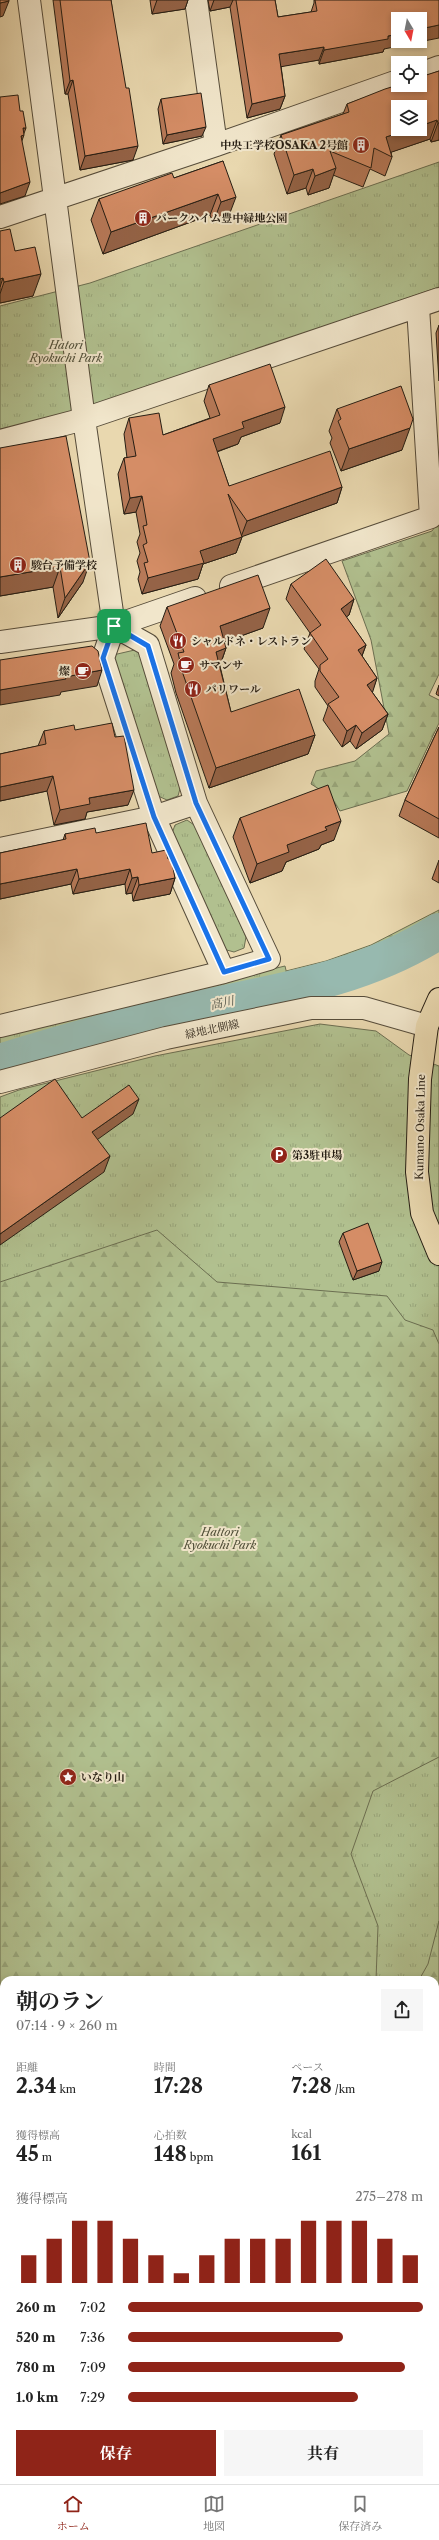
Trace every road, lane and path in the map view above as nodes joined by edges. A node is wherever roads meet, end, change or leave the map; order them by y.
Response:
1 (29, 0) edge
2 (196, 0) edge
3 (439, 67) edge
4 (427, 71) edge
5 (391, 84) edge
6 (216, 145) junction
7 (55, 200) junction
8 (0, 217) edge
9 (439, 299) edge
10 (418, 307) junction
11 (84, 419) junction
12 (0, 441) edge
13 (114, 626) junction
14 (0, 642) edge
15 (196, 803) junction
16 (154, 817) junction
17 (0, 849) edge
18 (224, 972) junction
19 (439, 999) edge
20 (0, 1026) edge
21 (427, 1026) junction
22 (0, 1082) edge
23 (439, 1254) edge

1 - 7 street
2 - 6 street
3 - 4 street
5 - 6 street
6 - 7 street
7 - 8 street
7 - 11 street
9 - 10 street
10 - 11 street
10 - 13 street
11 - 12 street
11 - 13 street
13 - 14 street
13 - 15 street
13 - 16 street
15 - 16 street
15 - 18 street
16 - 17 street
16 - 18 street
18 - 20 street
19 - 21 main road, Kumano Osaka Line
21 - 22 street, 緑地北側線
21 - 23 main road, Kumano Osaka Line

